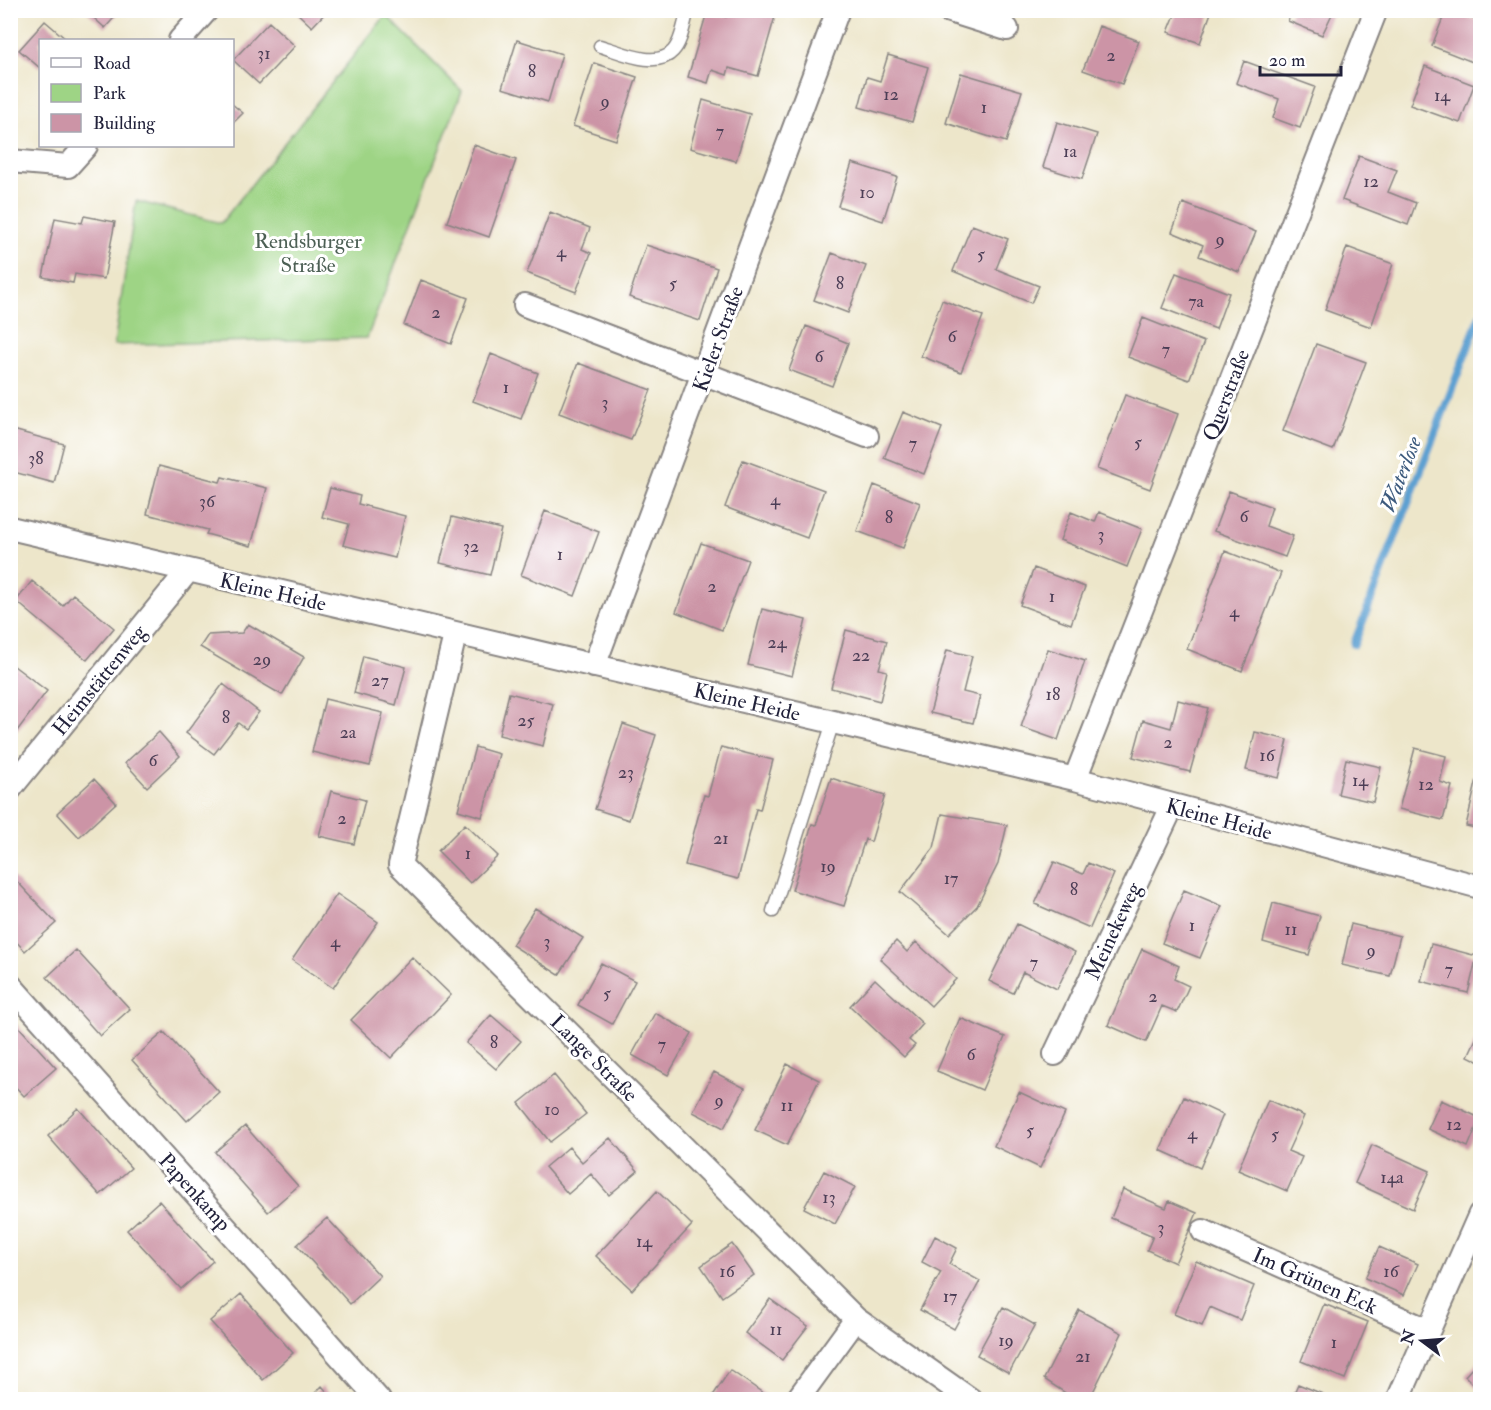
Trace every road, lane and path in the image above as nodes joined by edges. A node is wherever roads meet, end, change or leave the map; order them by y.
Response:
1 (207, 10) edge
2 (688, 10) edge
3 (838, 10) edge
4 (947, 10) edge
5 (1376, 10) edge
6 (1007, 29) dead end
7 (181, 39) edge
8 (600, 46) dead end
9 (85, 147) edge
10 (10, 161) edge
11 (525, 305) dead end
12 (705, 373) junction
13 (867, 436) dead end
14 (10, 528) edge
15 (187, 572) junction
16 (455, 635) junction
17 (594, 666) junction
18 (833, 722) junction
19 (1076, 779) junction
20 (10, 789) edge
21 (1172, 807) junction
22 (1480, 887) edge
23 (773, 911) dead end
24 (10, 985) edge
25 (1055, 1054) dead end
26 (1480, 1214) edge
27 (1203, 1231) dead end
28 (856, 1319) junction
29 (1427, 1330) junction
30 (379, 1400) edge
31 (797, 1400) edge
32 (971, 1400) edge
33 (1398, 1400) edge

1 - 7 street
2 - 8 lane
3 - 12 street, Kieler Straße
4 - 6 street
5 - 19 street, Querstraße
9 - 10 street
11 - 12 street
12 - 13 street
12 - 17 street, Kieler Straße
14 - 15 street, Kleine Heide
15 - 16 street, Kleine Heide
15 - 20 street, Heimstättenweg
16 - 17 street, Kleine Heide
16 - 28 street, Lange Straße
17 - 18 street, Kleine Heide
18 - 19 street, Kleine Heide
18 - 23 lane
19 - 21 street, Kleine Heide
21 - 22 street, Kleine Heide
21 - 25 street, Meinekeweg
24 - 30 street, Papenkamp
26 - 29 street
27 - 29 street, Im Grünen Eck
28 - 31 street
28 - 32 street, Lange Straße
29 - 33 street

